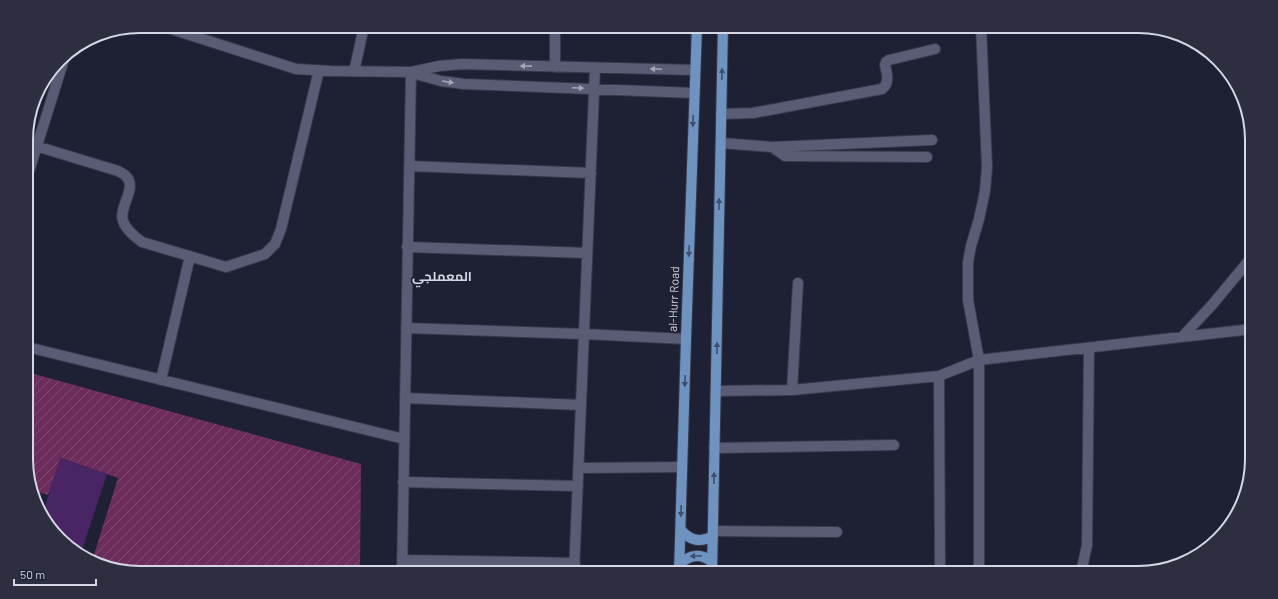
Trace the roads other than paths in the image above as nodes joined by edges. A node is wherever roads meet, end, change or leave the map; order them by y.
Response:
1 (192, 33) edge
2 (362, 33) edge
3 (555, 33) edge
4 (697, 33) edge
5 (723, 33) edge
6 (981, 33) edge
7 (935, 50) dead end
8 (62, 66) edge
9 (555, 67) junction
10 (595, 68) junction
11 (319, 70) junction
12 (695, 70) junction
13 (354, 72) junction
14 (410, 72) junction
15 (594, 88) junction
16 (694, 93) junction
17 (721, 114) junction
18 (932, 140) dead end
19 (720, 143) junction
20 (33, 145) edge
21 (37, 146) junction
22 (772, 147) junction
23 (927, 157) dead end
24 (33, 159) edge
25 (409, 166) junction
26 (591, 173) junction
27 (407, 247) junction
28 (587, 254) junction
29 (190, 256) junction
30 (1245, 265) edge
31 (798, 283) dead end
32 (406, 328) junction
33 (1245, 330) edge
34 (584, 334) junction
35 (1182, 337) junction
36 (686, 339) junction
37 (33, 348) edge
38 (1089, 348) junction
39 (979, 360) junction
40 (939, 376) junction
41 (161, 380) junction
42 (792, 390) junction
43 (716, 391) junction
44 (405, 398) junction
45 (581, 405) junction
46 (404, 439) junction
47 (894, 446) dead end
48 (714, 448) junction
49 (682, 467) junction
50 (579, 468) junction
51 (404, 482) junction
52 (578, 486) junction
53 (681, 530) junction
54 (837, 532) dead end
55 (713, 533) junction
56 (402, 560) junction
57 (712, 562) junction
58 (402, 566) edge
59 (531, 566) edge
60 (574, 566) edge
61 (680, 566) edge
62 (681, 566) edge
63 (712, 566) edge
64 (940, 566) edge
65 (979, 566) edge
66 (1082, 566) edge

1 - 11 street
2 - 13 street
3 - 9 street
4 - 12 main road, al-Hurr Road
17 -> 5 main road
6 - 39 street
7 - 17 street
8 - 21 street
9 - 10 street
9 -> 14 street
12 -> 10 street
10 - 15 street
11 - 13 street
11 - 29 street
12 - 16 main road, al-Hurr Road
13 - 14 street
14 -> 15 street
14 - 25 street
15 - 16 street
15 - 26 street
16 -> 36 main road, al-Hurr Road
17 - 19 main road
18 - 22 street
19 - 22 street
43 -> 19 main road
20 - 21 street
21 - 24 street
21 - 29 street
22 - 23 street
25 - 26 street
25 - 27 street
26 - 28 street
27 - 28 street
27 - 32 street
28 - 34 street
29 - 41 street
30 - 35 street
31 - 42 street
32 - 34 street
32 - 44 street
33 - 35 street
34 - 36 street
34 - 45 street
35 - 38 street
36 -> 49 main road, al-Hurr Road
37 - 41 street
38 - 39 street
38 - 66 street
39 - 40 street
39 - 65 street
40 - 42 street
40 - 64 street
41 - 46 street
42 - 43 street
43 - 48 main road
44 - 45 street
44 - 46 street
45 - 50 street
46 - 51 street
47 - 48 street
55 -> 48 main road
49 - 50 street
49 -> 53 main road, al-Hurr Road
50 - 52 street
51 - 52 street
51 - 56 street
52 - 60 street
53 - 55 main road
53 - 61 main road, al-Hurr Road
54 - 55 street
55 - 57 main road
56 - 58 street
56 - 59 street
57 -> 62 main road
57 - 63 main road

